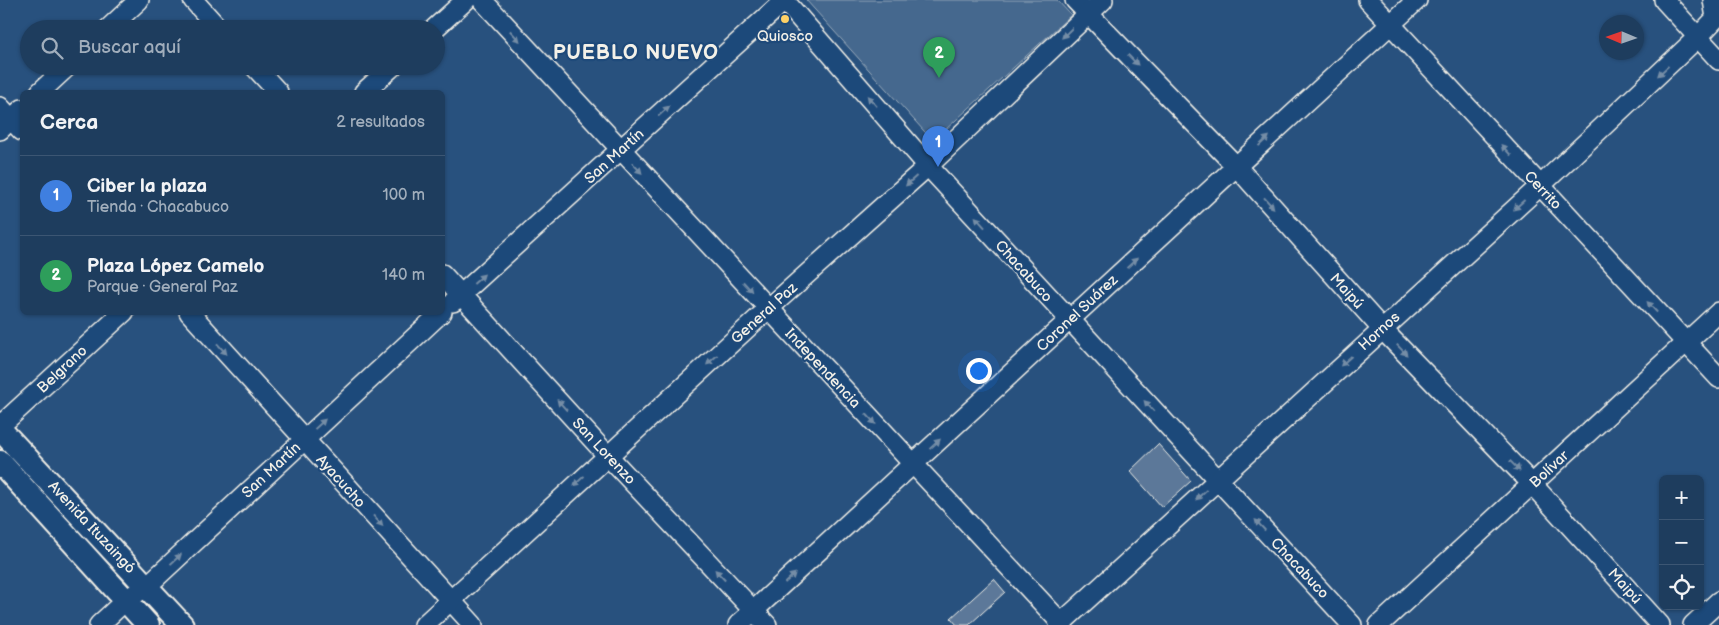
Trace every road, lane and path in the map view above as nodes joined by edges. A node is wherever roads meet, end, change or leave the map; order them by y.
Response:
1 (139, 0) edge
2 (193, 0) edge
3 (466, 0) edge
4 (482, 0) edge
5 (784, 0) edge
6 (1075, 0) edge
7 (1103, 0) edge
8 (1368, 0) edge
9 (1416, 0) edge
10 (1664, 0) edge
11 (1714, 0) edge
12 (1088, 14) junction
13 (118, 20) edge
14 (211, 20) edge
15 (444, 20) edge
16 (1390, 25) junction
17 (1698, 37) junction
18 (1719, 60) edge
19 (58, 75) edge
20 (262, 75) edge
21 (383, 75) edge
22 (42, 90) edge
23 (276, 90) edge
24 (366, 90) edge
25 (620, 150) junction
26 (928, 166) junction
27 (1236, 166) junction
28 (1540, 186) junction
29 (445, 277) edge
30 (461, 295) junction
31 (445, 309) edge
32 (768, 309) junction
33 (1719, 312) edge
34 (121, 315) edge
35 (192, 315) edge
36 (439, 315) edge
37 (1069, 320) junction
38 (1382, 329) junction
39 (1686, 343) junction
40 (1719, 378) edge
41 (0, 428) edge
42 (303, 440) junction
43 (607, 455) junction
44 (0, 462) edge
45 (913, 464) junction
46 (1217, 480) junction
47 (1532, 484) junction
48 (147, 586) junction
49 (126, 600) junction
50 (450, 601) junction
51 (1719, 601) edge
52 (754, 611) junction
53 (1061, 624) edge
54 (99, 625) edge
55 (148, 625) edge
56 (182, 625) edge
57 (424, 625) edge
58 (473, 625) edge
59 (738, 625) edge
60 (767, 625) edge
61 (1352, 625) edge
62 (1379, 625) edge
63 (1660, 625) edge
64 (1693, 625) edge

1 - 13 street
2 - 14 street
3 - 15 street
4 -> 25 street, Independencia
25 -> 5 street, San Martín
26 -> 5 street, Chacabuco
6 - 12 street, Maipú
7 - 12 street, General Paz
8 - 16 street, Cerrito
9 - 16 street, Coronel Suárez
10 - 17 street
11 - 17 street, Hornos
12 -> 26 street, General Paz
12 -> 27 street, Maipú
27 -> 16 street, Coronel Suárez
28 -> 16 street, Cerrito
17 - 18 street
17 -> 28 street, Hornos
19 - 22 street
20 - 23 street
21 - 24 street
30 -> 25 street, San Martín
25 -> 32 street, Independencia
26 -> 32 street, General Paz
37 -> 26 street, Chacabuco
37 -> 27 street, Coronel Suárez
27 -> 38 street, Maipú
28 -> 38 street, Hornos
39 -> 28 street, Cerrito
29 - 30 street, San Lorenzo
30 - 31 street, San Martín
43 -> 30 street, San Lorenzo
32 -> 43 street, General Paz
32 -> 45 street, Independencia
33 - 39 street, Bolívar
34 - 41 street, Belgrano
35 -> 42 street, Ayacucho
42 -> 36 street, San Martín
45 -> 37 street, Coronel Suárez
46 -> 37 street, Chacabuco
38 -> 46 street, Hornos
38 -> 47 street, Maipú
39 - 40 street, Cerrito
39 - 47 street, Bolívar
41 - 48 main road, Avenida Ituzaingó
48 -> 42 street, San Martín
42 -> 50 street, Ayacucho
43 -> 50 street, General Paz
52 -> 43 street, San Lorenzo
44 - 49 main road, Avenida Ituzaingó
52 -> 45 street, Coronel Suárez
45 - 53 street, Independencia
46 -> 53 street, Hornos
61 -> 46 street, Chacabuco
47 - 62 street, Bolívar
47 - 63 street, Maipú
48 - 49 street, San Martín
48 - 56 main road, Avenida Ituzaingó
49 - 54 street, San Martín
49 - 55 main road, Avenida Ituzaingó
50 - 57 street, General Paz
50 - 58 street, Ayacucho
51 - 64 street
52 - 59 street, Coronel Suárez
52 - 60 street, San Lorenzo

